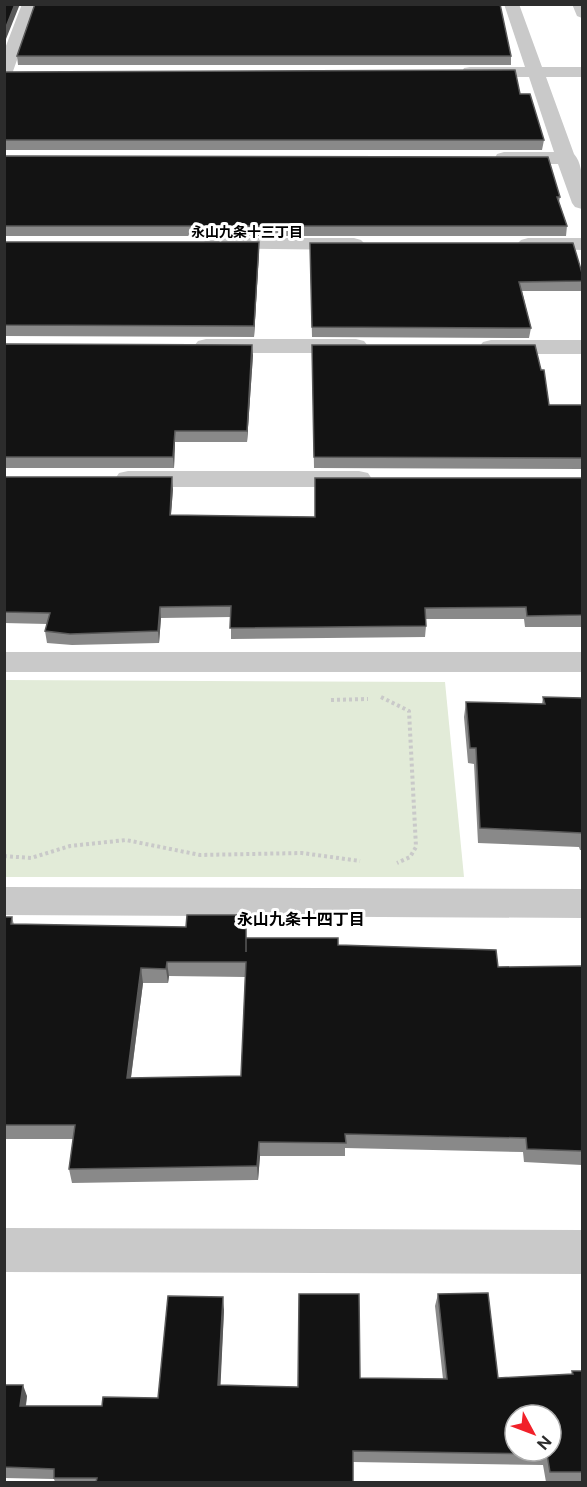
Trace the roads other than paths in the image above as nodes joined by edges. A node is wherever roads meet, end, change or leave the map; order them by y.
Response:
1 (30, 4) edge
2 (511, 4) edge
3 (579, 4) edge
4 (582, 13) edge
5 (452, 72) edge
6 (534, 72) junction
7 (582, 72) edge
8 (8, 73) edge
9 (484, 158) edge
10 (568, 158) junction
11 (582, 203) edge
12 (193, 244) edge
13 (370, 244) edge
14 (512, 244) edge
15 (582, 244) edge
16 (182, 346) edge
17 (382, 346) edge
18 (465, 347) edge
19 (582, 347) edge
20 (99, 479) edge
21 (382, 479) edge
22 (4, 662) edge
23 (582, 662) edge
24 (4, 901) edge
25 (582, 904) edge
26 (4, 1250) edge
27 (582, 1252) edge

1 - 8 street
2 - 6 street
3 - 4 street
5 - 6 street
6 - 7 street
6 - 10 street
9 - 10 street
10 - 11 street
12 - 13 street
14 - 15 street
16 - 17 street
18 - 19 street
20 - 21 street
22 - 23 street
24 - 25 street
26 - 27 street

